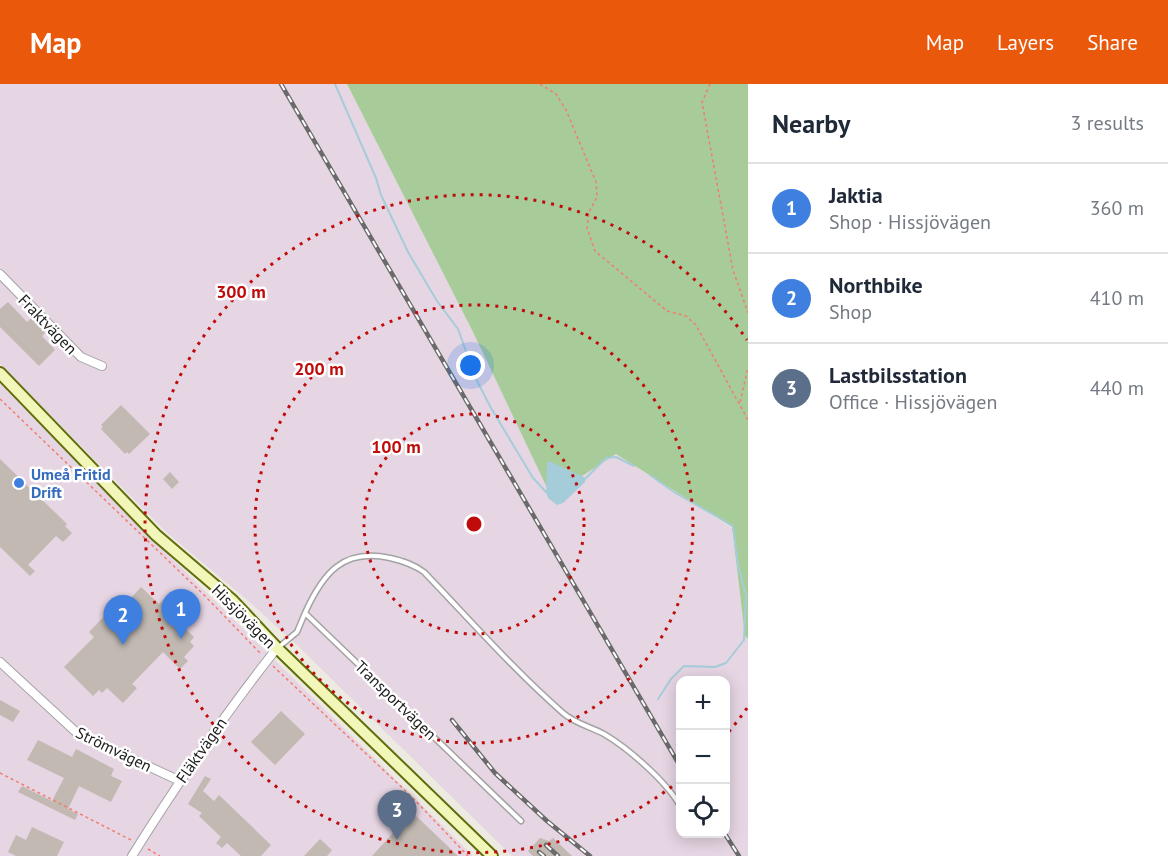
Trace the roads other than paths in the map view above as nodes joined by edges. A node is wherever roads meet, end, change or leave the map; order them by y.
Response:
1 (0, 274) edge
2 (102, 366) dead end
3 (0, 373) edge
4 (305, 613) junction
5 (277, 648) junction
6 (0, 662) edge
7 (180, 781) junction
8 (676, 798) edge
9 (521, 821) dead end
10 (132, 856) edge
11 (492, 856) edge

1 - 2 street, Fraktvägen
3 - 5 main road, Hissjövägen
4 - 5 lane
4 - 8 lane
4 - 9 lane, Transportvägen
5 - 7 street, Fläktvägen
5 - 11 main road, Hissjövägen
6 - 7 street, Strömvägen
7 - 10 street, Fläktvägen

